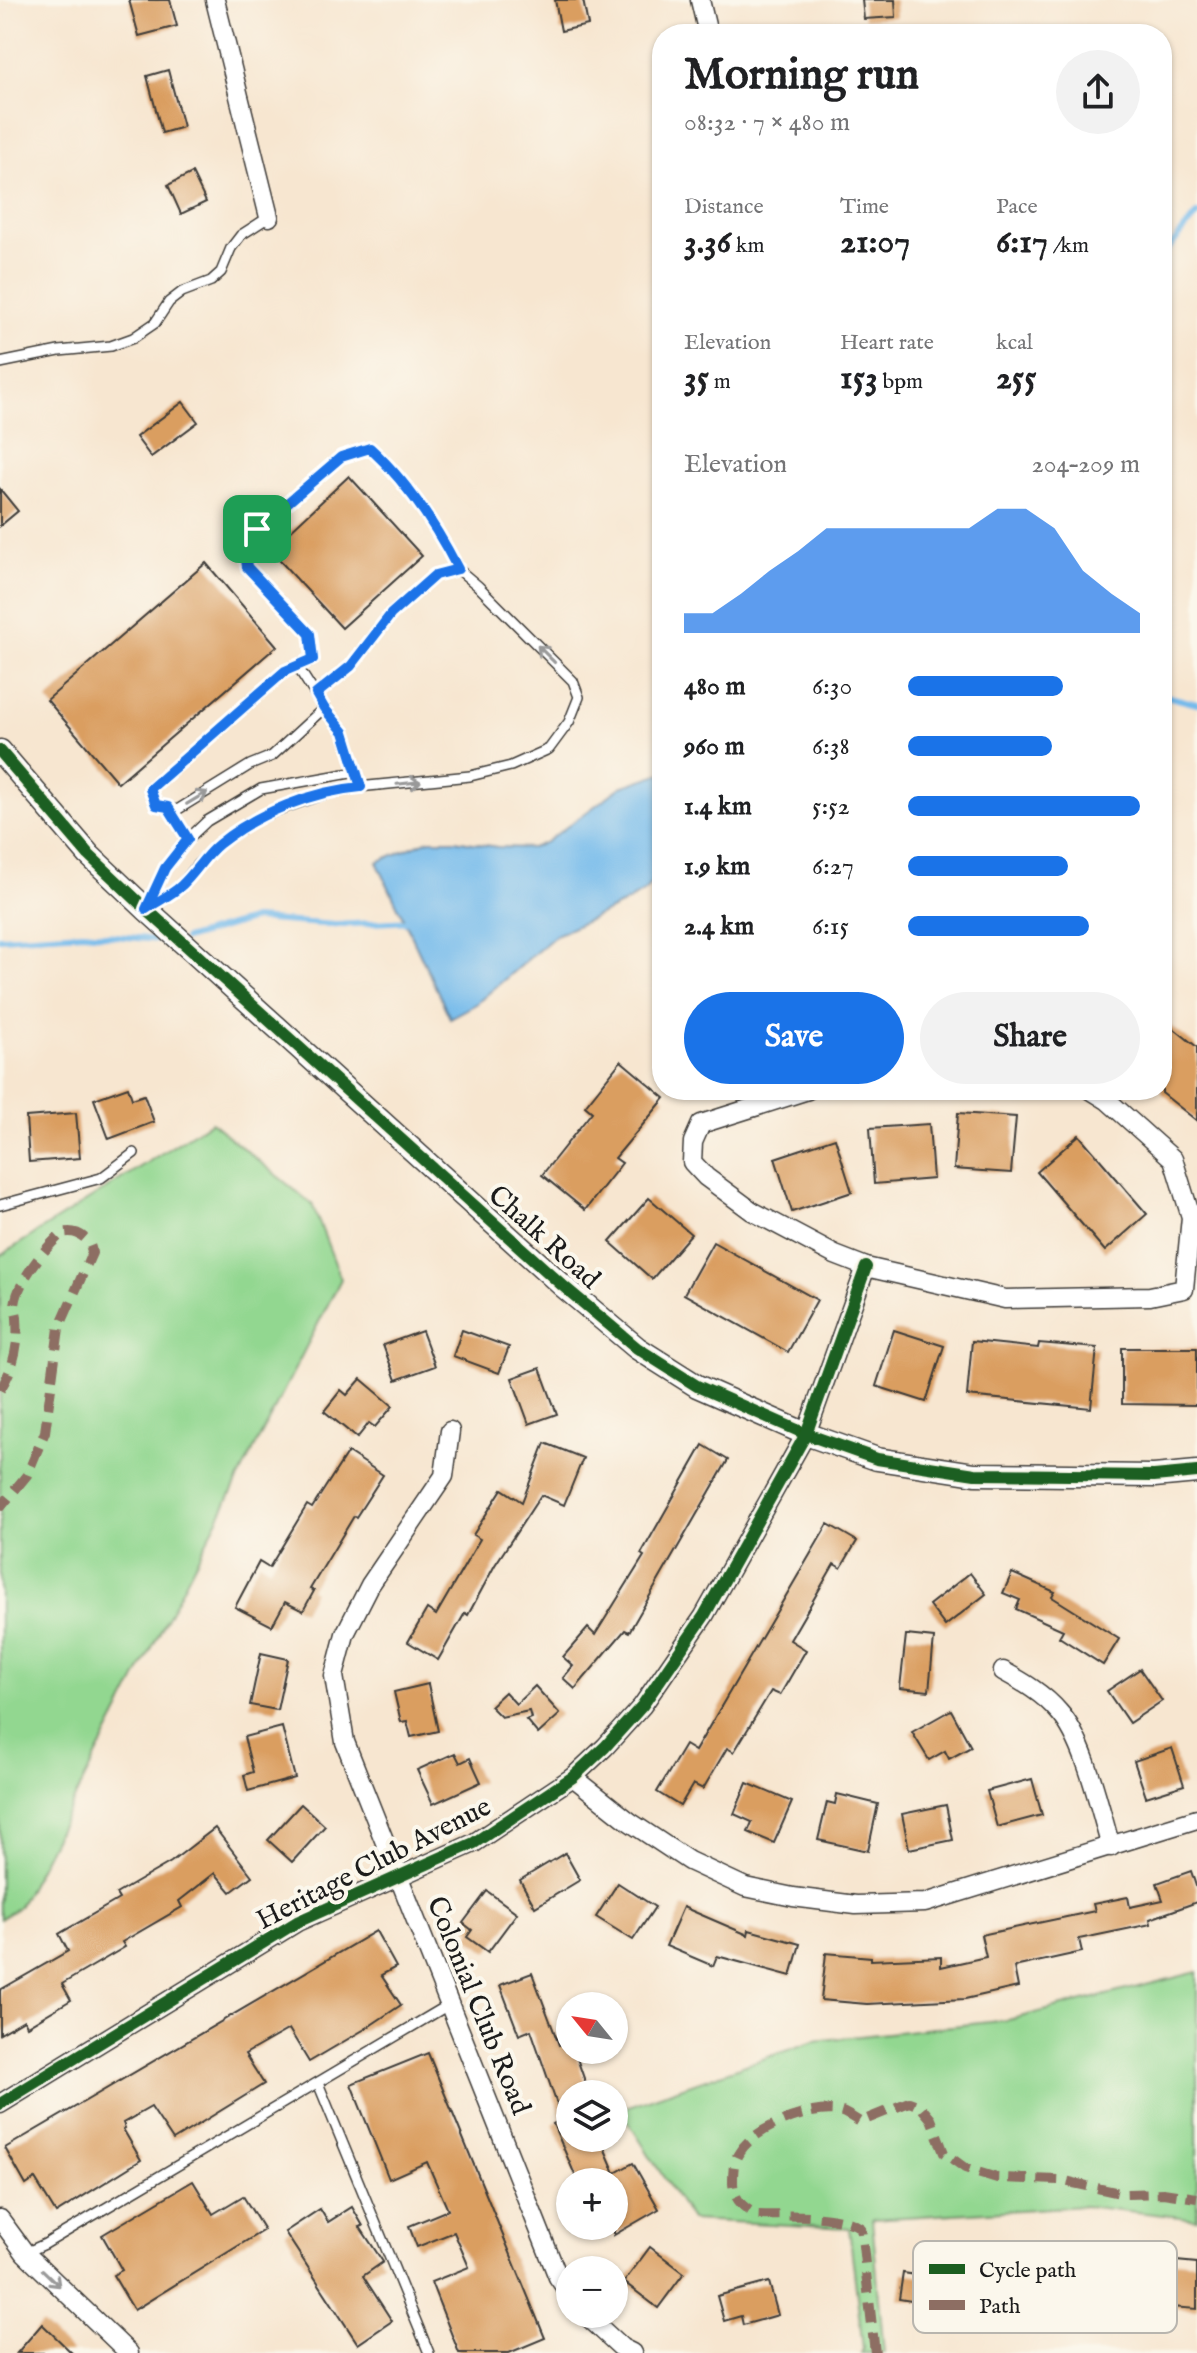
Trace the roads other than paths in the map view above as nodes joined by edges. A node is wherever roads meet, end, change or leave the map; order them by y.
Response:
1 (215, 0) edge
2 (700, 0) edge
3 (706, 24) edge
4 (269, 217) joint
5 (0, 363) edge
6 (458, 569) junction
7 (297, 666) junction
8 (316, 694) junction
9 (324, 708) junction
10 (0, 751) edge
11 (356, 772) junction
12 (361, 787) junction
13 (168, 807) junction
14 (188, 839) junction
15 (146, 909) junction
16 (777, 1100) edge
17 (1107, 1100) edge
18 (134, 1153) dead end
19 (0, 1205) edge
20 (866, 1267) junction
21 (450, 1431) dead end
22 (806, 1434) junction
23 (1197, 1472) edge
24 (1003, 1671) dead end
25 (573, 1777) junction
26 (1197, 1819) edge
27 (1111, 1847) junction
28 (397, 1875) junction
29 (450, 2004) junction
30 (318, 2083) junction
31 (0, 2104) edge
32 (0, 2219) edge
33 (25, 2253) junction
34 (556, 2272) edge
35 (600, 2328) edge
36 (129, 2353) edge
37 (429, 2353) edge
38 (632, 2353) edge

1 - 4 street
2 - 3 street
4 - 5 lane
6 - 7 lane
6 - 8 lane
12 -> 6 lane
7 - 8 lane
7 - 13 lane
8 - 9 lane
9 - 11 lane
13 -> 9 lane
10 - 15 street, Chalk Road
11 - 12 lane
11 - 14 lane
12 - 15 lane
13 - 14 lane
14 - 15 lane
15 - 22 street, Chalk Road
16 - 20 street
17 - 20 street
18 - 19 lane
20 - 22 street, Heritage Club Avenue
21 - 28 street, Colonial Club Road
22 - 23 street, Chalk Road
22 - 25 street, Heritage Club Avenue
24 - 27 street
25 - 27 street
25 - 28 street, Heritage Club Avenue
26 - 27 street
28 - 29 street, Colonial Club Road
28 - 31 street, Heritage Club Avenue
29 - 30 lane
29 - 34 street, Colonial Club Road
30 - 33 lane
30 - 37 lane
32 - 33 street
33 -> 36 street
35 - 38 street

